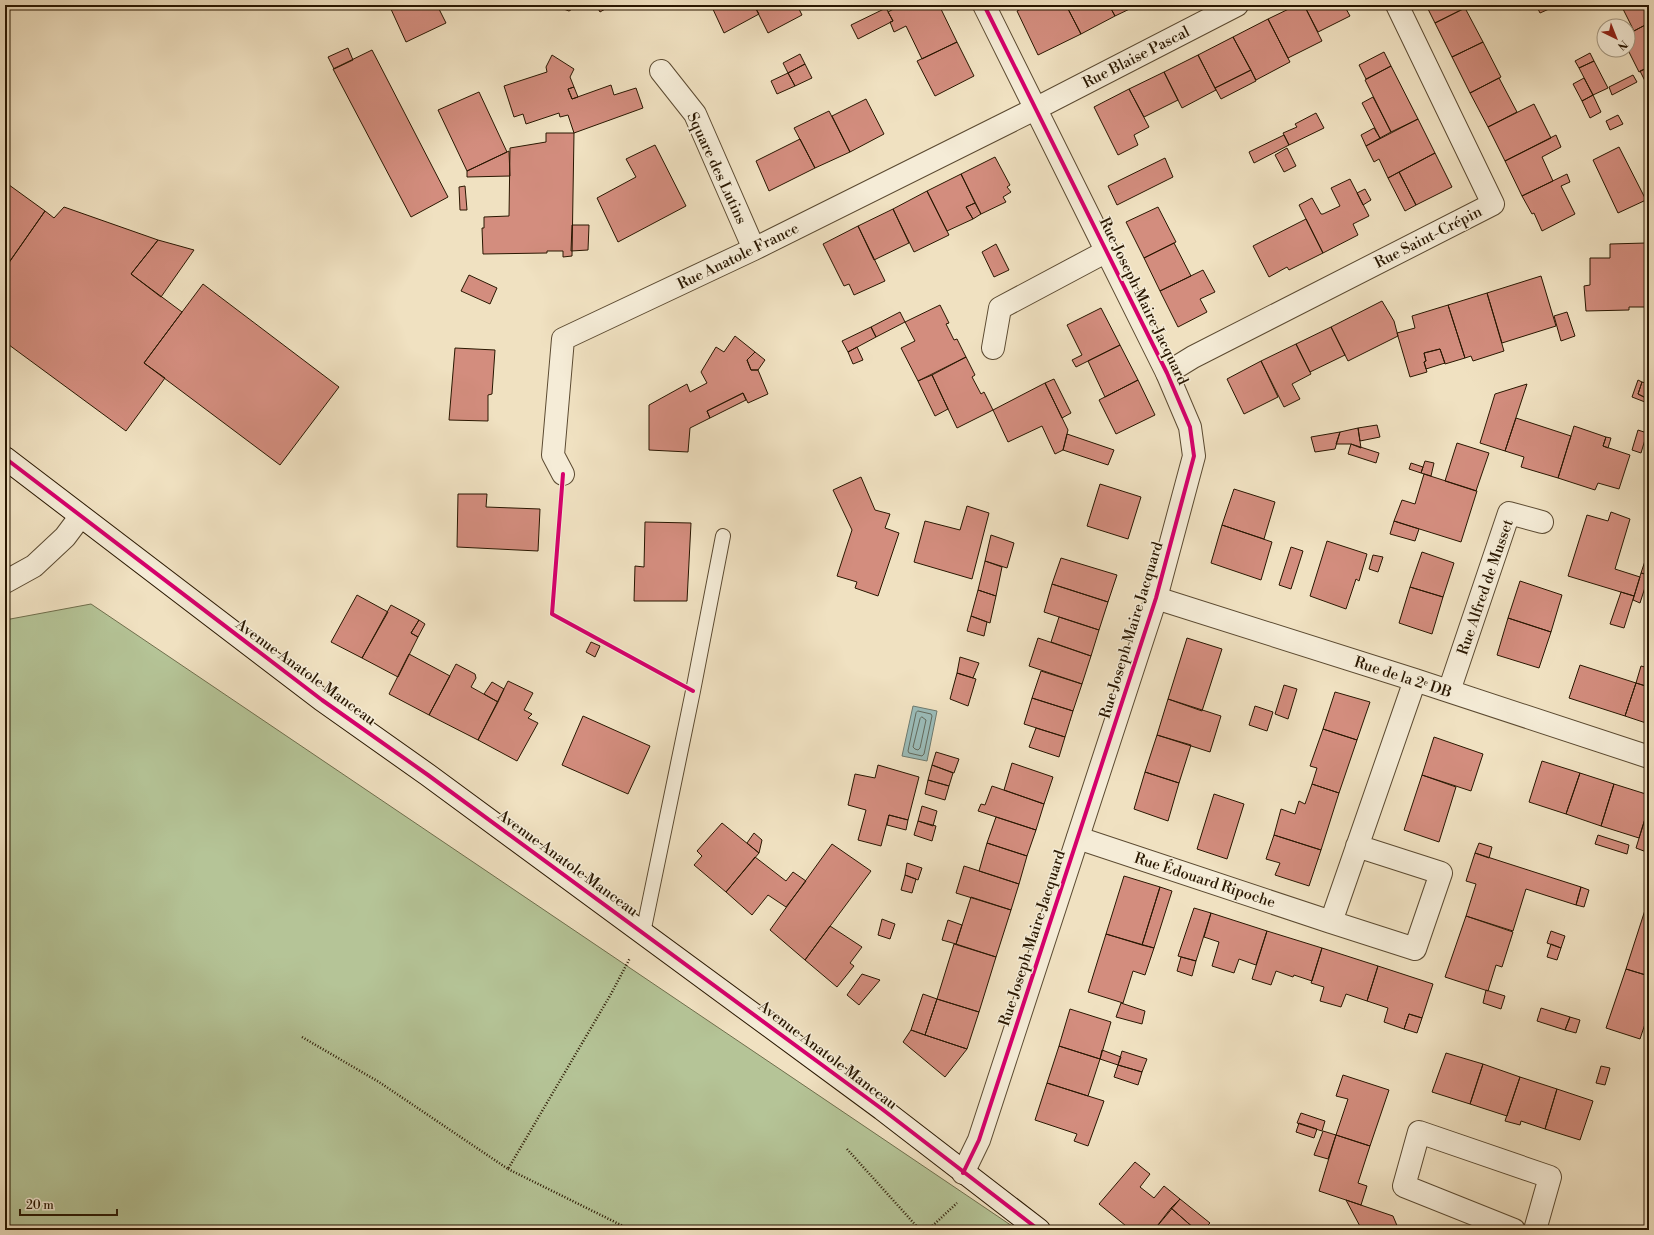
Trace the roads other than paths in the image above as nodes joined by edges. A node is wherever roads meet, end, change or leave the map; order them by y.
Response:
1 (984, 5) edge
2 (1237, 5) edge
3 (1397, 5) edge
4 (661, 71) dead end
5 (1035, 109) junction
6 (754, 248) junction
7 (1107, 250) junction
8 (993, 348) dead end
9 (1167, 373) junction
10 (5, 458) edge
11 (563, 474) dead end
12 (80, 517) junction
13 (1542, 522) dead end
14 (723, 536) dead end
15 (5, 582) edge
16 (1156, 598) junction
17 (1415, 680) junction
18 (1449, 691) junction
19 (1649, 756) edge
20 (1078, 838) junction
21 (1357, 846) junction
22 (1332, 922) junction
23 (644, 934) junction
24 (971, 1178) junction
25 (1039, 1230) edge
26 (1514, 1230) edge
27 (1535, 1230) edge

1 - 5 street, Rue Joseph Maire Jacquard
2 - 5 street, Rue Blaise Pascal
3 - 9 street, Rue Saint-Crépin
4 - 6 street, Square des Lutins
5 - 6 street, Rue Anatole France
5 - 7 street, Rue Joseph Maire Jacquard
6 - 11 street, Rue Anatole France
7 - 8 street
7 - 9 street, Rue Joseph Maire Jacquard
9 - 16 street, Rue Joseph Maire Jacquard
10 - 12 street, Avenue Anatole Manceau
12 - 15 street
12 - 23 street, Avenue Anatole Manceau
13 - 18 street, Rue Alfred de Musset
14 - 23 lane
16 - 17 street, Rue de la 2ᵉ DB
16 - 20 street, Rue Joseph Maire Jacquard
17 - 18 street, Rue de la 2ᵉ DB
17 - 21 street
18 - 19 street, Rue de la 2ᵉ DB
20 - 22 street, Rue Édouard Ripoche
20 - 24 street, Rue Joseph Maire Jacquard
21 - 22 street
21 - 22 street, Rue Édouard Ripoche
23 - 24 street, Avenue Anatole Manceau
24 - 25 street, Avenue Anatole Manceau
26 - 27 street

